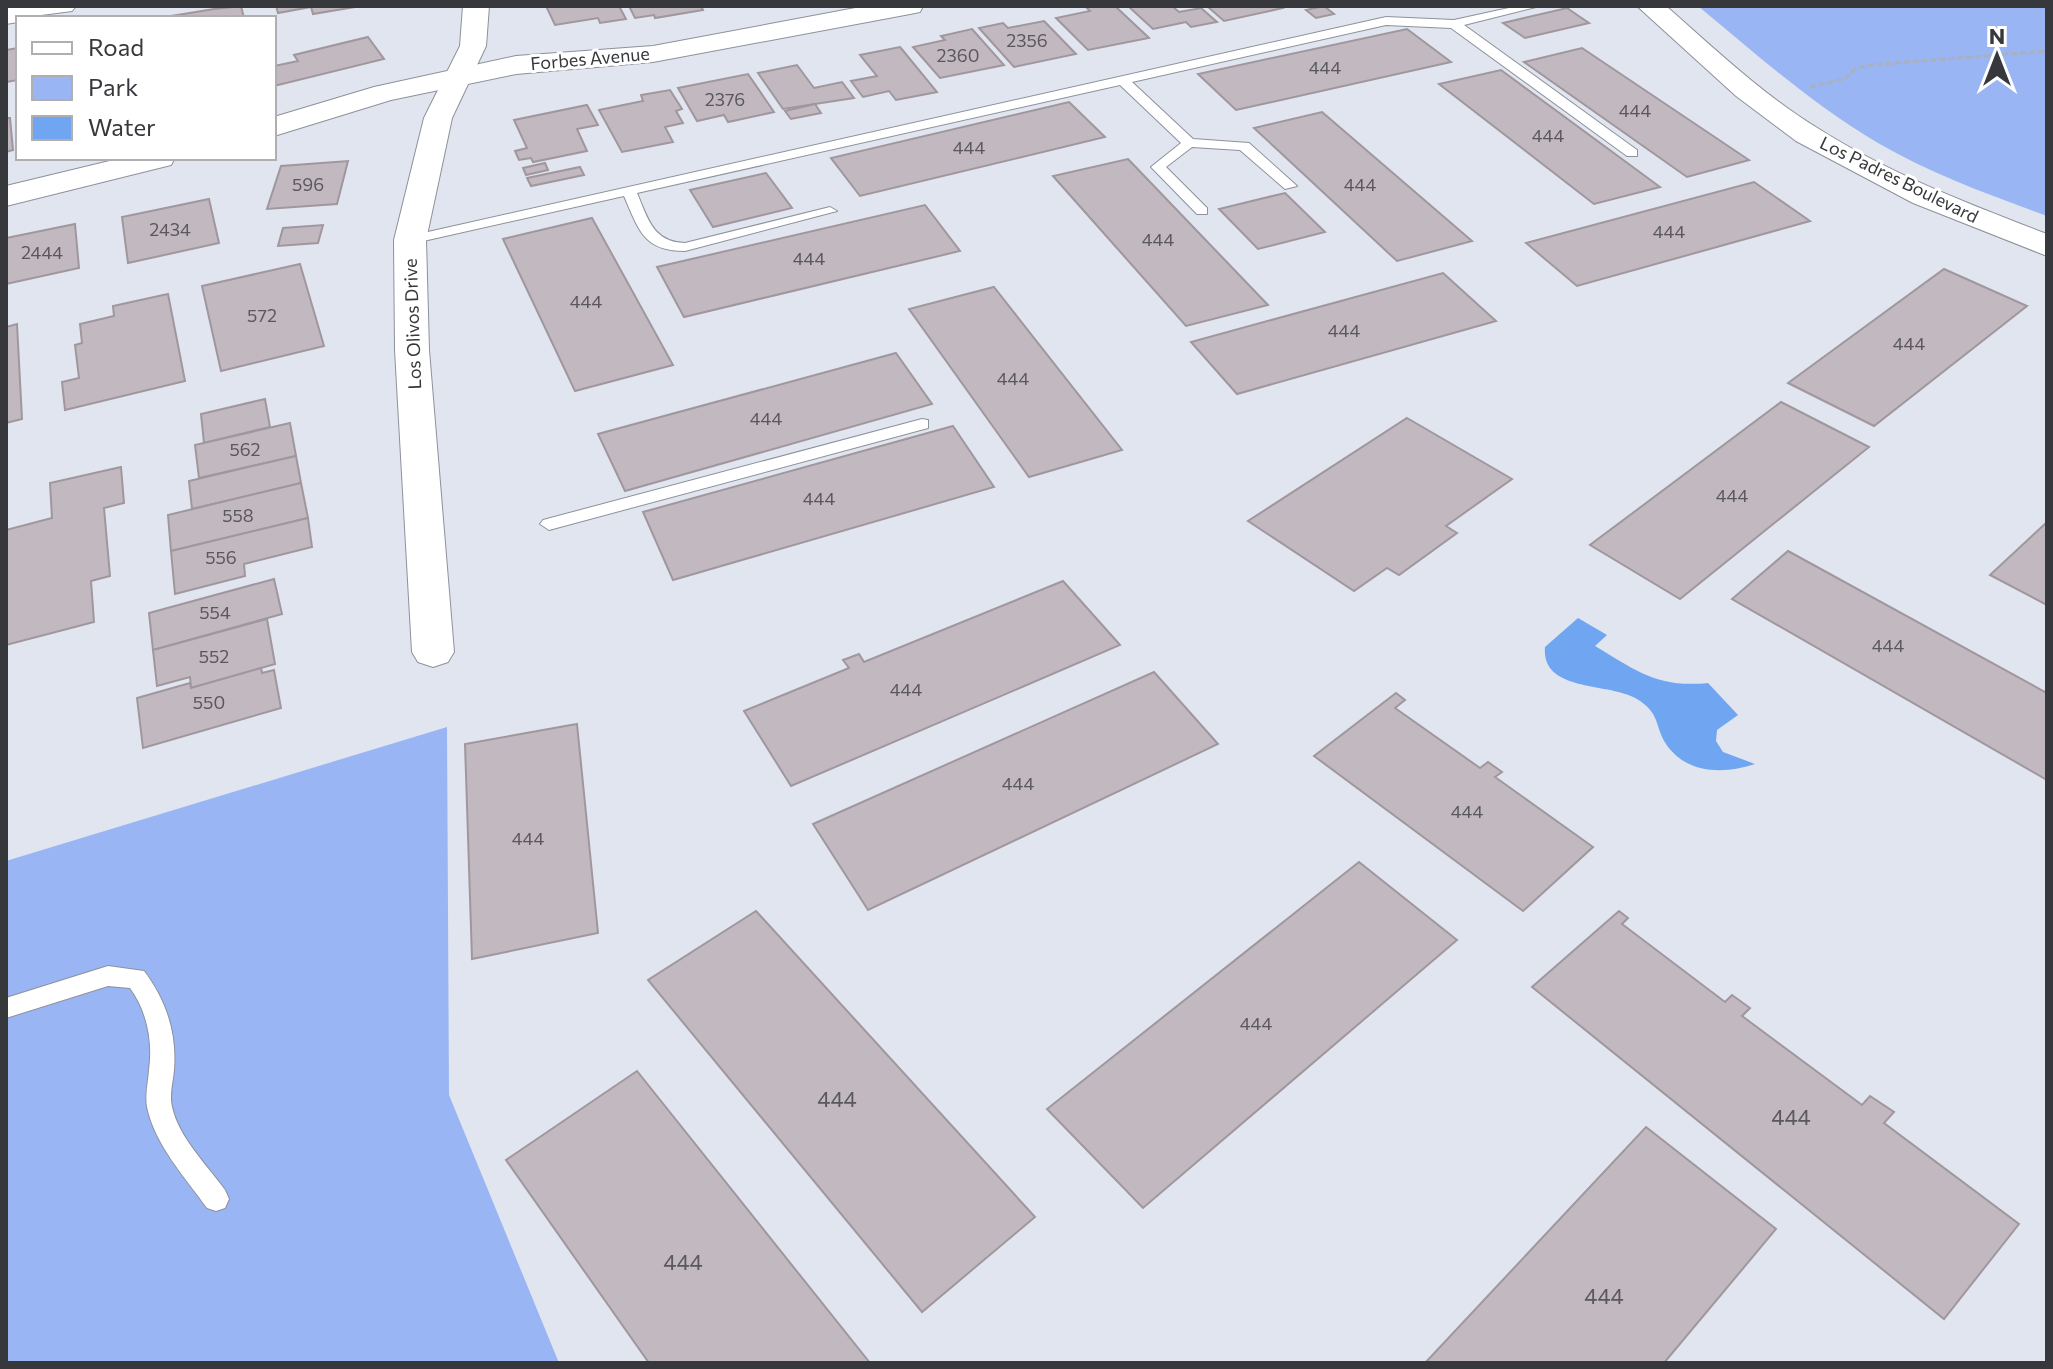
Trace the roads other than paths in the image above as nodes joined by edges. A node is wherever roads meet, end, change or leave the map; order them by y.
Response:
1 (63, 6) edge
2 (476, 6) edge
3 (910, 6) edge
4 (1534, 6) edge
5 (1650, 6) edge
6 (6, 16) edge
7 (1454, 24) junction
8 (457, 76) junction
9 (1122, 79) junction
10 (276, 126) edge
11 (1189, 143) junction
12 (1632, 153) dead end
13 (152, 160) edge
14 (1290, 186) dead end
15 (629, 192) junction
16 (6, 196) edge
17 (830, 211) dead end
18 (1202, 211) dead end
19 (410, 240) junction
20 (2047, 246) edge
21 (922, 424) dead end
22 (549, 524) dead end
23 (433, 652) dead end
24 (6, 1008) edge
25 (216, 1199) dead end

1 - 6 street
2 - 8 street, Los Olivos Drive
3 - 8 street, Forbes Avenue
4 - 7 lane
5 - 20 street, Los Padres Boulevard
7 - 9 lane
7 - 12 lane
8 - 10 street, Forbes Avenue
8 - 19 street, Los Olivos Drive
9 - 11 lane
9 - 15 lane
11 - 14 lane
11 - 18 lane
13 - 16 street
15 - 17 lane
15 - 19 lane
19 - 23 street, Los Olivos Drive
21 - 22 lane
24 - 25 lane

